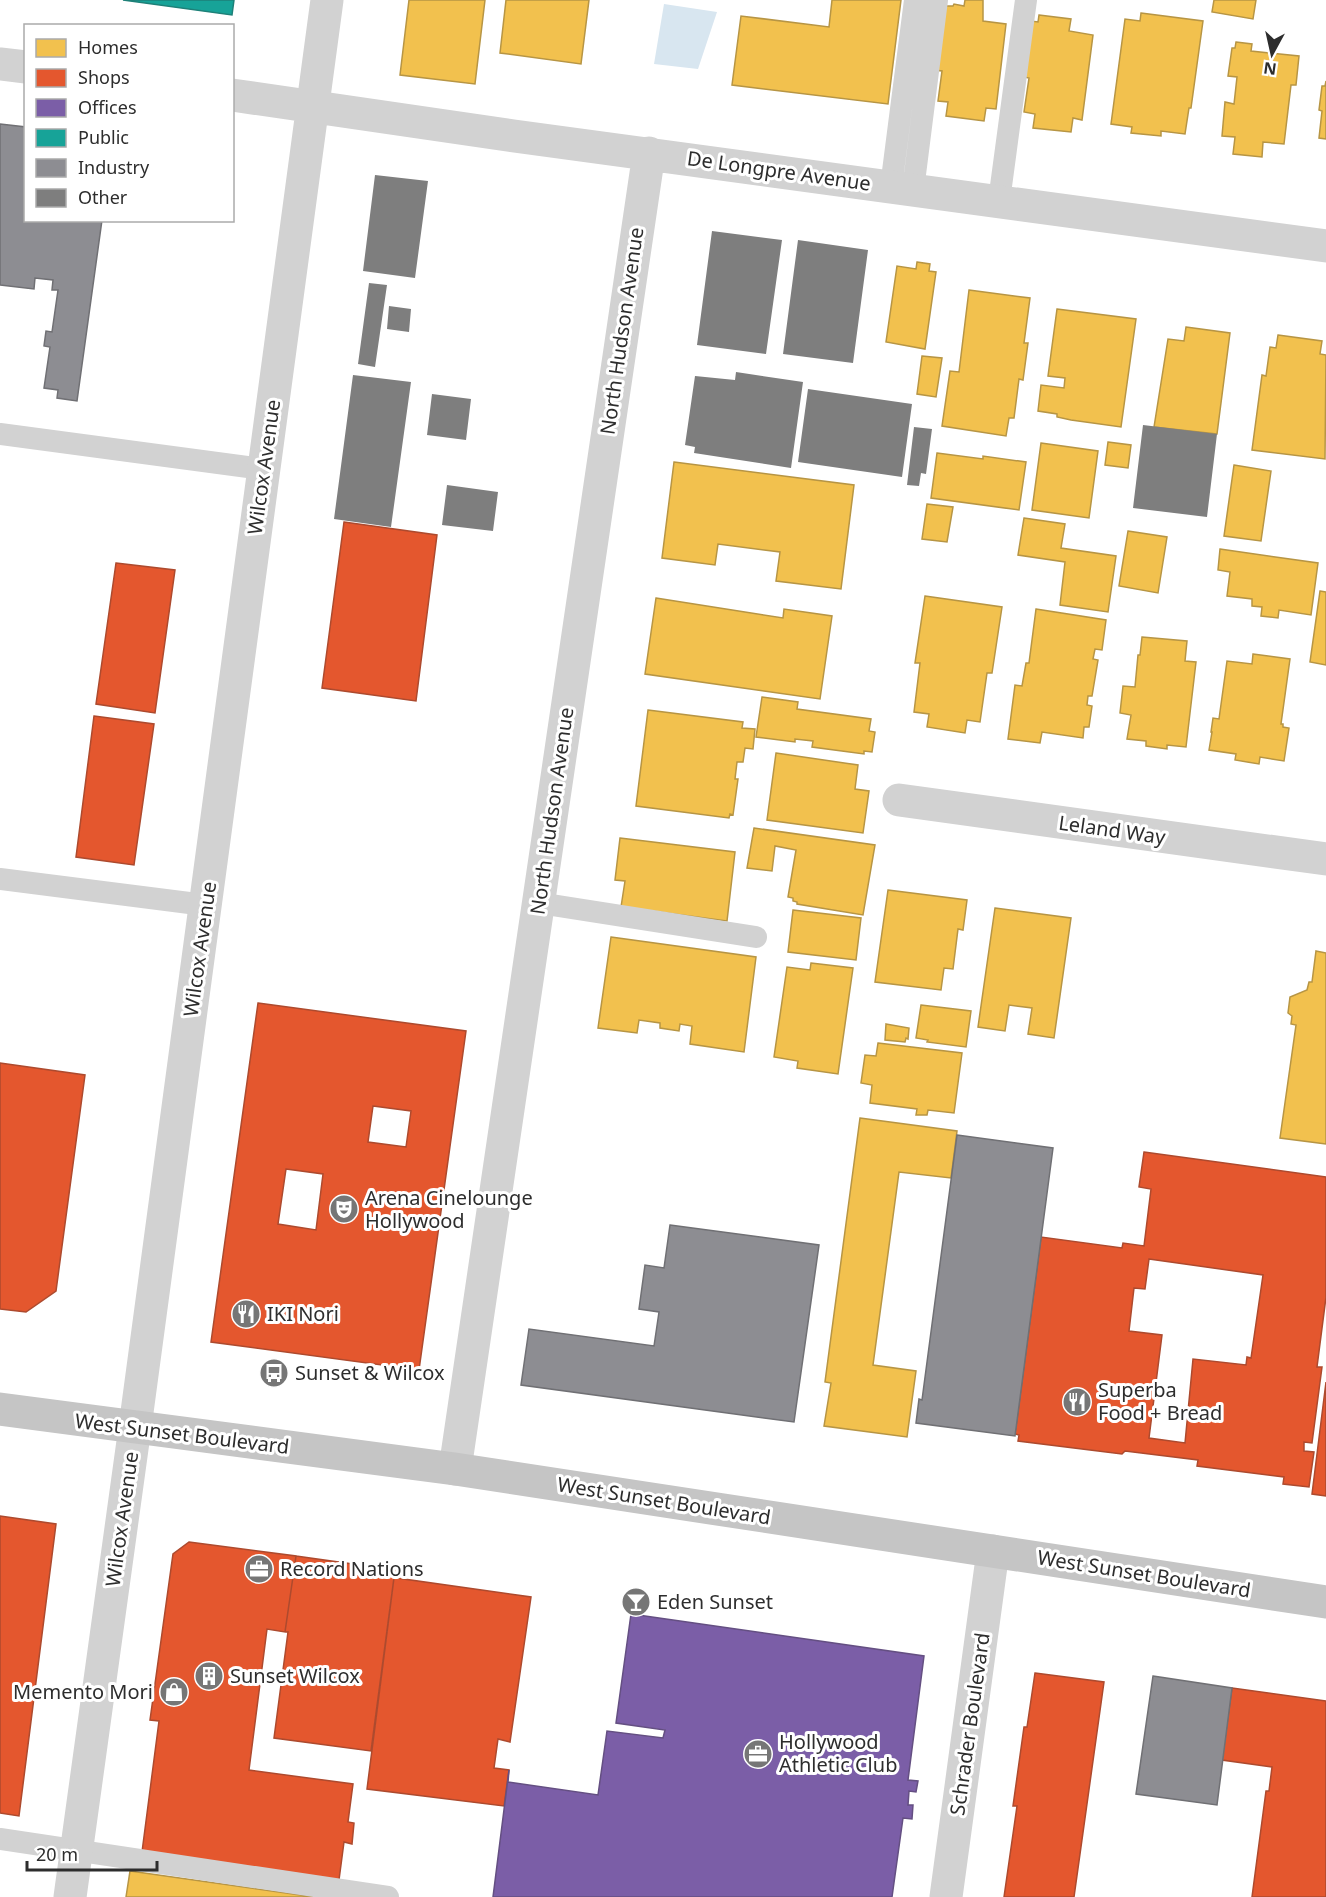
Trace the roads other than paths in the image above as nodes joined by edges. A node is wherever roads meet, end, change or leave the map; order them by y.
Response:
1 (327, 0) edge
2 (915, 0) edge
3 (937, 0) edge
4 (1026, 0) edge
5 (0, 64) edge
6 (24, 67) edge
7 (234, 95) edge
8 (312, 107) junction
9 (649, 153) junction
10 (902, 188) junction
11 (999, 201) junction
12 (1326, 246) edge
13 (0, 434) edge
14 (263, 469) junction
15 (899, 800) dead end
16 (1326, 859) edge
17 (0, 879) edge
18 (538, 903) junction
19 (205, 905) junction
20 (756, 937) dead end
21 (0, 1409) edge
22 (135, 1427) junction
23 (455, 1469) junction
24 (993, 1551) junction
25 (1326, 1602) edge
26 (0, 1839) edge
27 (76, 1851) junction
28 (70, 1897) edge
29 (388, 1897) edge
30 (946, 1897) edge

1 - 8 street, Wilcox Avenue
2 - 10 lane
3 - 10 lane
4 - 11 lane
5 - 6 street
7 - 8 street, De Longpre Avenue
8 - 9 street, De Longpre Avenue
8 - 14 street, Wilcox Avenue
9 - 10 street, De Longpre Avenue
9 - 18 street, North Hudson Avenue
10 - 11 street, De Longpre Avenue
11 - 12 street, De Longpre Avenue
13 - 14 lane
14 - 19 street, Wilcox Avenue
15 - 16 street, Leland Way
17 - 19 lane
18 - 20 lane
18 - 23 street, North Hudson Avenue
19 - 22 street, Wilcox Avenue
21 - 22 main road, West Sunset Boulevard
22 - 23 main road, West Sunset Boulevard
22 - 27 street, Wilcox Avenue
23 - 24 main road, West Sunset Boulevard
24 - 25 main road, West Sunset Boulevard
24 - 30 street, Schrader Boulevard
26 - 27 lane
27 - 28 street, Wilcox Avenue
27 - 29 lane

